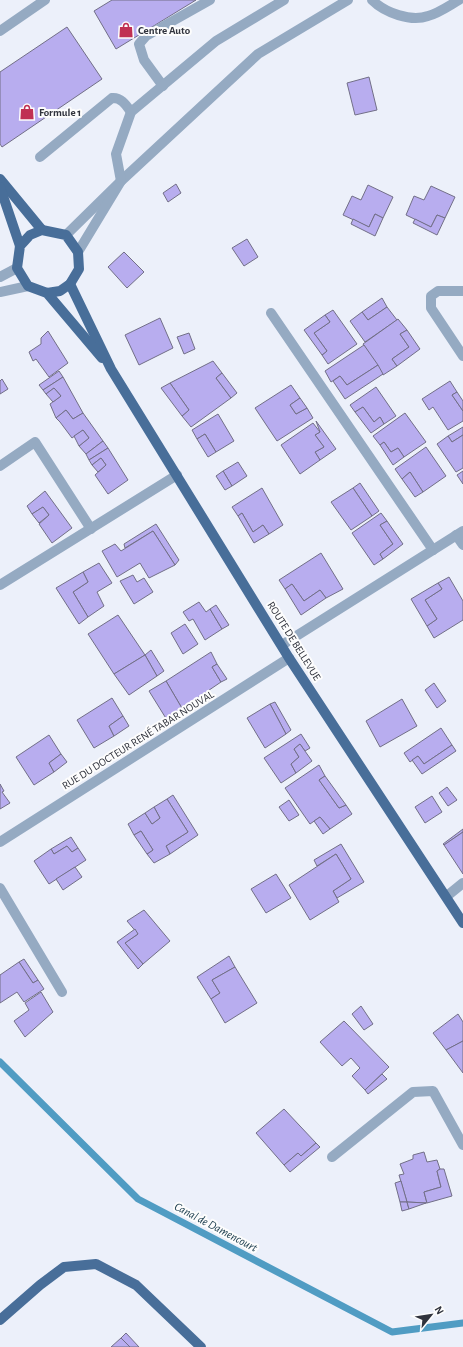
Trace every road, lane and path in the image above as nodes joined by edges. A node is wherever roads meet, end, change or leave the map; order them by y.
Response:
1 (45, 0) edge
2 (210, 0) edge
3 (284, 0) edge
4 (348, 0) edge
5 (372, 0) edge
6 (460, 0) edge
7 (270, 4) edge
8 (0, 31) edge
9 (163, 86) junction
10 (131, 112) junction
11 (40, 157) dead end
12 (0, 179) edge
13 (121, 181) junction
14 (0, 187) edge
15 (42, 230) junction
16 (66, 235) junction
17 (20, 246) junction
18 (78, 252) junction
19 (17, 268) junction
20 (0, 277) edge
21 (70, 284) junction
22 (28, 286) junction
23 (463, 291) edge
24 (0, 292) edge
25 (47, 293) junction
26 (271, 313) dead end
27 (463, 356) edge
28 (111, 369) junction
29 (0, 466) edge
30 (177, 475) junction
31 (91, 529) junction
32 (460, 533) edge
33 (463, 545) edge
34 (433, 550) junction
35 (0, 585) edge
36 (282, 645) junction
37 (289, 658) junction
38 (0, 842) edge
39 (463, 883) edge
40 (0, 888) edge
41 (446, 896) junction
42 (463, 923) edge
43 (62, 992) dead end
44 (463, 1145) edge
45 (332, 1157) dead end
46 (0, 1320) edge
47 (201, 1347) edge

1 - 8 street
2 - 9 street
3 - 7 street
4 - 13 street
5 - 6 street
7 - 9 street
9 - 10 street
10 - 11 street
10 - 13 street
12 - 15 main road
13 - 16 street
13 - 18 street
14 - 17 main road
15 - 16 main road
15 - 17 main road
16 - 18 main road
17 - 19 main road
18 - 21 main road
19 - 20 street
19 - 22 main road
21 - 25 main road
21 - 28 main road, ROUTE DE BELLEVUE
22 - 24 street
22 - 25 main road, ROUTE DE BELLEVUE
23 - 27 street
25 - 28 main road, ROUTE DE BELLEVUE
26 - 34 street
28 - 30 main road, ROUTE DE BELLEVUE
29 - 31 street
30 - 31 street
30 - 36 main road, ROUTE DE BELLEVUE
31 - 35 street
32 - 33 street
32 - 34 street
34 - 36 street
36 - 37 main road, ROUTE DE BELLEVUE
37 - 38 street, RUE DU DOCTEUR RENÉ TABAR NOUVAL
37 - 41 main road, ROUTE DE BELLEVUE
39 - 41 street
40 - 43 street
41 - 42 main road, ROUTE DE BELLEVUE
44 - 45 street
46 - 47 main road

